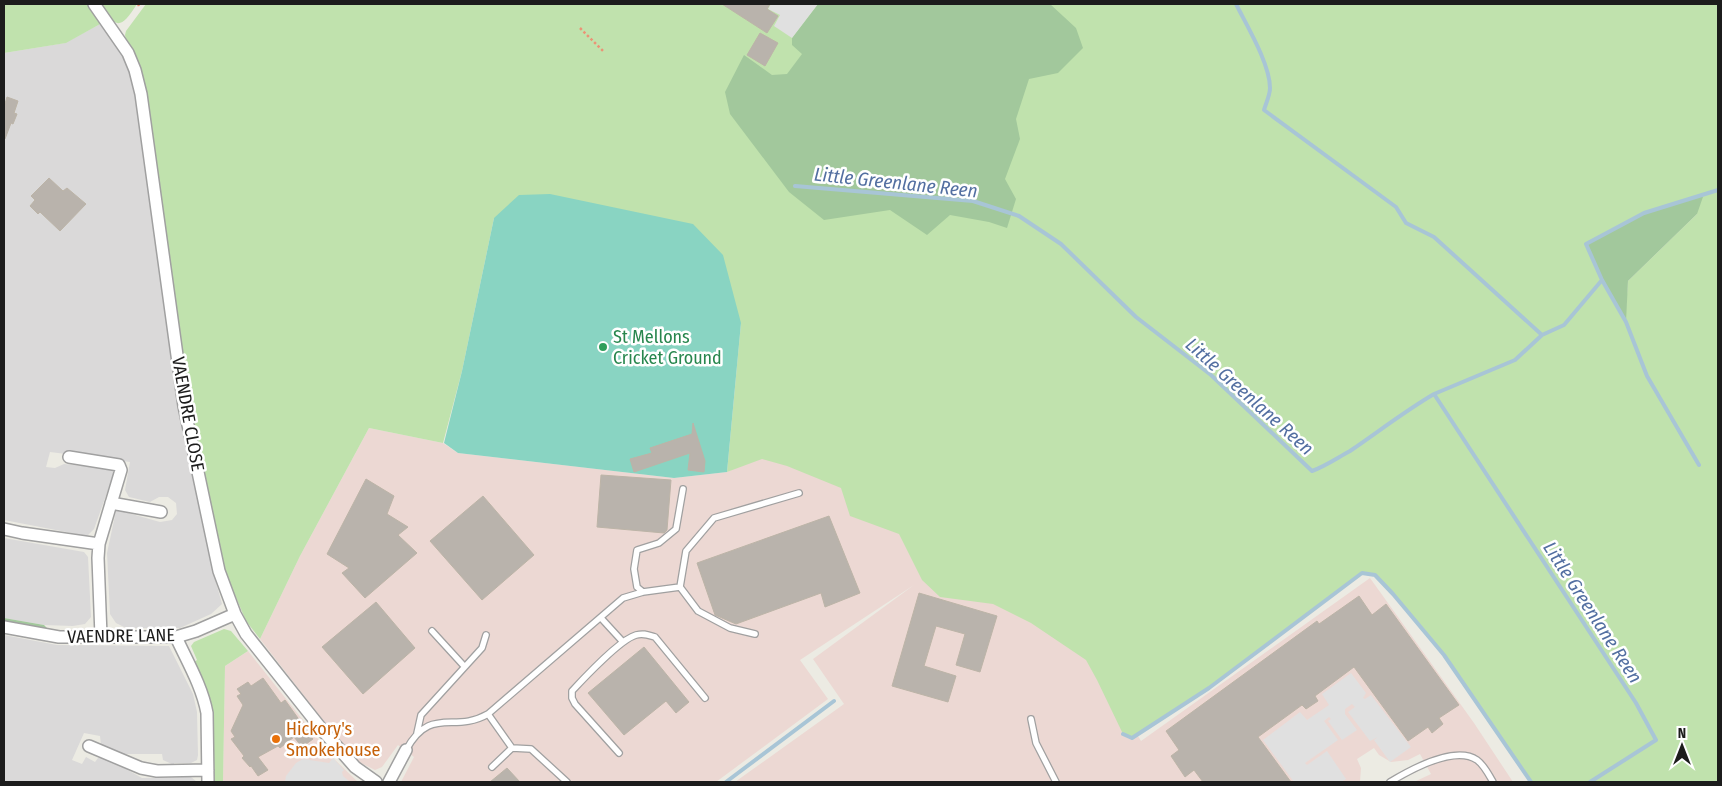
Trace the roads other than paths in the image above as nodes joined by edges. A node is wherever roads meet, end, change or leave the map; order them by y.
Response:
1 (94, 4) edge
2 (69, 457) dead end
3 (683, 489) dead end
4 (798, 493) dead end
5 (110, 502) junction
6 (162, 512) dead end
7 (4, 529) edge
8 (99, 544) junction
9 (680, 587) junction
10 (643, 592) junction
11 (235, 614) junction
12 (601, 618) junction
13 (4, 627) edge
14 (432, 631) dead end
15 (755, 634) dead end
16 (486, 635) dead end
17 (102, 636) junction
18 (176, 637) junction
19 (623, 642) junction
20 (464, 666) junction
21 (705, 698) dead end
22 (488, 714) junction
23 (1031, 719) dead end
24 (418, 733) junction
25 (89, 746) dead end
26 (512, 748) junction
27 (406, 750) joint
28 (618, 753) dead end
29 (492, 767) dead end
30 (208, 770) junction
31 (208, 782) edge
32 (376, 782) edge
33 (389, 782) edge
34 (567, 782) edge
35 (1056, 782) edge
36 (1390, 782) edge
37 (1493, 782) edge

1 - 11 street, VAENDRE CLOSE
2 - 5 street
3 - 10 lane
4 - 9 lane
5 - 6 street
5 - 8 street
7 - 8 street
8 - 17 street
9 - 10 lane
9 - 15 lane
10 - 12 lane
11 - 18 street, VAENDRE LANE
11 - 32 street, VAENDRE CLOSE
12 - 19 lane
12 - 22 lane
13 - 17 street, VAENDRE LANE
14 - 20 lane
16 - 20 lane
17 - 18 street, VAENDRE LANE
18 - 30 street
19 - 21 lane
19 - 28 lane
20 - 24 lane
22 - 24 lane
22 - 26 lane
23 - 35 lane
24 - 27 lane
25 - 30 street
26 - 29 lane
26 - 34 lane
27 - 33 street
30 - 31 street
36 - 37 lane

